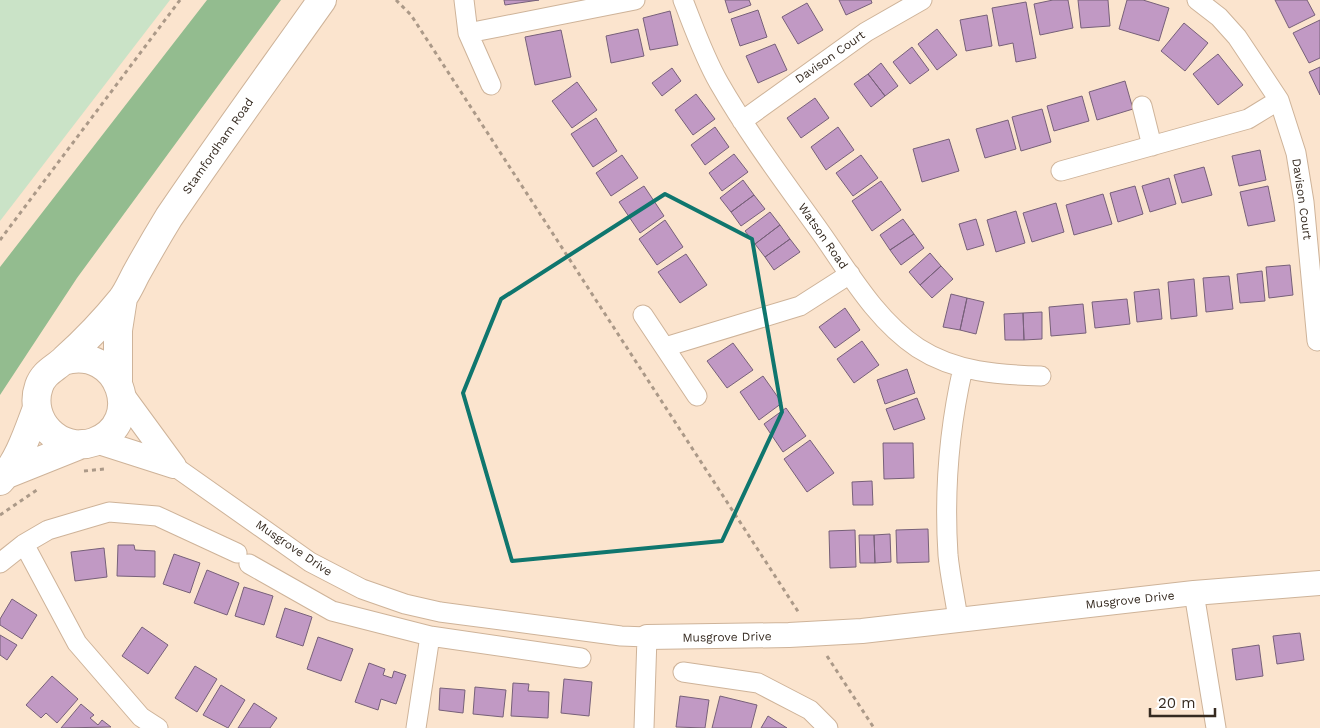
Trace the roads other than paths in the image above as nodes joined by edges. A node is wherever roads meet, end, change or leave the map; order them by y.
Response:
1 (322, 0) edge
2 (464, 0) edge
3 (635, 0) edge
4 (683, 0) edge
5 (1197, 0) edge
6 (911, 2) edge
7 (468, 33) junction
8 (491, 85) dead end
9 (1279, 100) junction
10 (1142, 106) dead end
11 (742, 121) junction
12 (1152, 146) junction
13 (1061, 171) dead end
14 (850, 274) junction
15 (123, 298) junction
16 (643, 315) dead end
17 (1317, 341) dead end
18 (664, 347) junction
19 (63, 361) junction
20 (963, 368) junction
21 (1041, 376) dead end
22 (120, 388) junction
23 (697, 396) dead end
24 (37, 408) junction
25 (89, 443) junction
26 (174, 466) junction
27 (4, 478) edge
28 (24, 544) junction
29 (0, 563) edge
30 (1320, 583) edge
31 (1194, 593) junction
32 (958, 620) junction
33 (430, 636) junction
34 (647, 637) junction
35 (581, 658) dead end
36 (683, 672) dead end
37 (137, 722) edge
38 (158, 728) edge
39 (416, 728) edge
40 (644, 728) edge
41 (828, 728) edge
42 (1216, 728) edge

1 - 15 main road, Stamfordham Road
2 - 7 street
3 - 7 street
4 - 11 street, Watson Road
5 - 9 street, Davison Court
6 - 11 street, Davison Court
7 - 8 street
9 - 12 street
9 - 17 street, Davison Court
10 - 12 street
11 - 14 street, Watson Road
12 - 13 street
14 - 18 street
14 - 20 street, Watson Road
15 - 19 main road, Stamfordham Road
15 - 22 main road, Stamfordham Road
16 - 18 street
18 - 23 street
19 - 22 main road
19 - 24 main road, Stamfordham Road
20 - 21 street, Watson Road
20 - 32 street
22 - 25 main road, Stamfordham Road
22 - 26 street
24 - 25 main road
24 - 27 main road, Stamfordham Road
25 - 26 street
25 - 27 main road, Stamfordham Road
26 - 34 street, Musgrove Drive
28 - 29 street
28 - 33 street
28 - 37 street
30 - 31 street, Musgrove Drive
31 - 32 street, Musgrove Drive
31 - 42 street
32 - 34 street, Musgrove Drive
33 - 35 street
33 - 39 street
34 - 40 street
36 - 41 street
37 - 38 street

